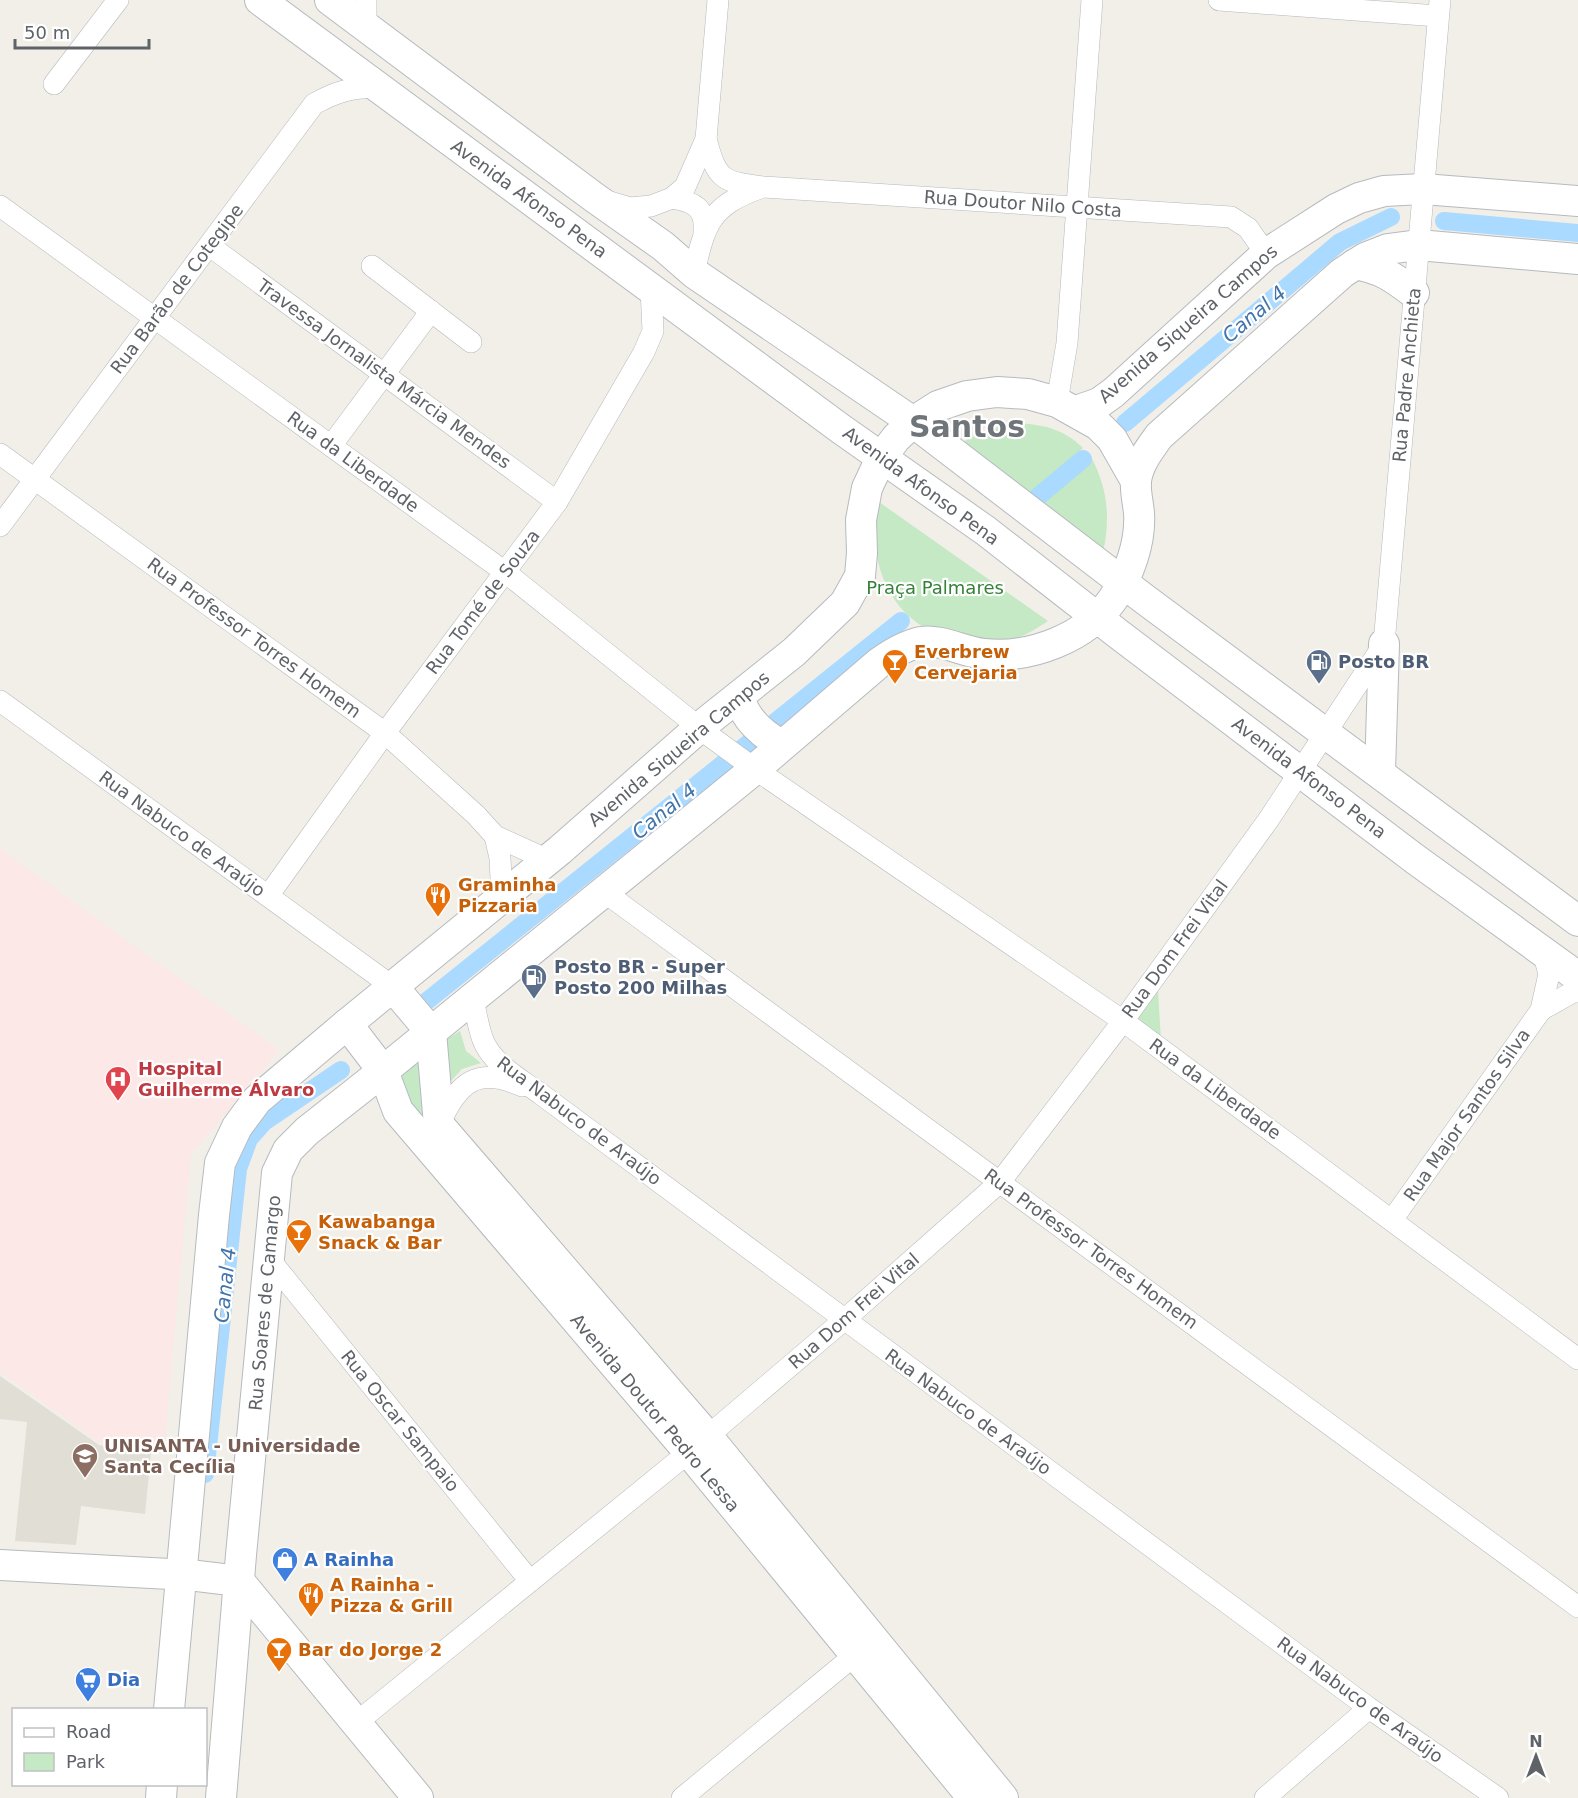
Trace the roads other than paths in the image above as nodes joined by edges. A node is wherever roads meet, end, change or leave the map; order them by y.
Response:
1 (118, 0) edge
2 (260, 0) edge
3 (330, 0) edge
4 (717, 0) edge
5 (1092, 0) edge
6 (1219, 0) edge
7 (1439, 8) edge
8 (366, 14) edge
9 (54, 84) dead end
10 (376, 87) junction
11 (706, 140) junction
12 (764, 187) junction
13 (1423, 195) junction
14 (595, 198) junction
15 (672, 198) junction
16 (1578, 201) edge
17 (0, 206) edge
18 (1075, 207) junction
19 (704, 233) junction
20 (1419, 240) junction
21 (210, 246) junction
22 (1266, 254) junction
23 (1578, 259) edge
24 (1355, 264) junction
25 (372, 266) dead end
26 (694, 273) junction
27 (651, 288) junction
28 (1414, 293) junction
29 (431, 311) junction
30 (154, 319) junction
31 (471, 342) dead end
32 (384, 375) junction
33 (1074, 411) junction
34 (913, 422) junction
35 (331, 446) junction
36 (0, 454) edge
37 (881, 458) junction
38 (1131, 472) junction
39 (35, 480) junction
40 (557, 502) junction
41 (0, 526) edge
42 (505, 572) junction
43 (1123, 582) junction
44 (1096, 618) junction
45 (1384, 644) junction
46 (0, 701) edge
47 (740, 703) junction
48 (705, 732) junction
49 (385, 733) junction
50 (1327, 733) junction
51 (774, 740) junction
52 (748, 764) junction
53 (1301, 772) junction
54 (1380, 772) junction
55 (495, 836) junction
56 (1468, 838) junction
57 (1415, 859) junction
58 (548, 860) junction
59 (603, 891) junction
60 (1540, 892) junction
61 (268, 896) junction
62 (502, 898) junction
63 (1491, 914) junction
64 (1578, 921) edge
65 (1543, 952) junction
66 (1578, 977) edge
67 (396, 990) junction
68 (1578, 992) edge
69 (473, 999) junction
70 (1542, 1010) junction
71 (1123, 1021) junction
72 (350, 1028) junction
73 (427, 1028) junction
74 (378, 1064) junction
75 (542, 1095) junction
76 (439, 1125) junction
77 (1000, 1182) junction
78 (1392, 1220) junction
79 (270, 1260) junction
80 (844, 1320) junction
81 (1578, 1359) edge
82 (698, 1445) junction
83 (0, 1565) edge
84 (185, 1575) junction
85 (234, 1580) junction
86 (530, 1581) junction
87 (1578, 1607) edge
88 (294, 1649) junction
89 (855, 1654) junction
90 (232, 1672) junction
91 (169, 1708) edge
92 (1369, 1708) junction
93 (356, 1723) junction
94 (965, 1795) edge
95 (221, 1798) edge
96 (418, 1798) edge
97 (682, 1798) edge
98 (1003, 1798) edge
99 (1265, 1798) edge
100 (1498, 1798) edge

1 - 9 street
2 - 10 main road, Avenida Afonso Pena
3 - 8 main road
4 - 11 street
5 - 18 street
6 - 7 street
7 - 13 street, Rua Padre Anchieta
8 - 14 main road
10 - 21 street, Rua Barão de Cotegipe
10 - 27 main road, Avenida Afonso Pena
11 - 12 street, Rua Doutor Nilo Costa
11 - 15 street
12 - 18 street, Rua Doutor Nilo Costa
12 - 19 street
13 - 16 main road, Avenida Siqueira Campos
13 - 20 street, Rua Padre Anchieta
13 - 22 main road, Avenida Siqueira Campos
14 - 15 street
14 - 26 main road
15 - 19 street
17 - 30 street, Rua da Liberdade
18 - 22 street, Rua Doutor Nilo Costa
18 - 33 street
19 - 26 street
20 - 23 main road
20 - 24 main road
20 - 28 street, Rua Padre Anchieta
21 - 30 street, Rua Barão de Cotegipe
21 - 32 street, Travessa Jornalista Márcia Mendes
22 - 33 main road, Avenida Siqueira Campos
24 - 28 main road
24 - 38 main road
25 - 29 street
26 - 34 main road
27 - 37 main road, Avenida Afonso Pena
27 - 40 street, Rua Tomé de Souza
28 - 45 street, Rua Padre Anchieta
29 - 31 street
29 - 32 street
30 - 35 street, Rua da Liberdade
30 - 39 street, Rua Barão de Cotegipe
32 - 35 street
32 - 40 street, Travessa Jornalista Márcia Mendes
33 - 34 main road, Avenida Siqueira Campos
33 - 38 main road
34 - 37 main road, Avenida Siqueira Campos
34 - 43 main road
35 - 42 street, Rua da Liberdade
36 - 39 street, Rua Professor Torres Homem
37 - 44 main road, Avenida Afonso Pena
37 - 47 main road, Avenida Siqueira Campos
38 - 43 main road
39 - 41 street, Rua Barão de Cotegipe
39 - 49 street, Rua Professor Torres Homem
40 - 42 street, Rua Tomé de Souza
42 - 48 street, Rua da Liberdade
42 - 49 street, Rua Tomé de Souza
43 - 44 main road
43 - 50 main road
44 - 51 main road
44 - 53 main road, Avenida Afonso Pena
45 - 50 street, Rua Padre Anchieta
45 - 54 main road
46 - 61 street, Rua Nabuco de Araújo
47 - 48 main road, Avenida Siqueira Campos
47 - 51 main road
48 - 52 street, Rua da Liberdade
48 - 58 main road, Avenida Siqueira Campos
49 - 55 street, Rua Professor Torres Homem
49 - 61 street, Rua Tomé de Souza
50 - 53 street, Rua Padre Anchieta
50 - 54 main road
51 - 52 main road
52 - 59 main road
52 - 71 street, Rua da Liberdade
53 - 57 main road, Avenida Afonso Pena
53 - 71 street, Rua Dom Frei Vital
54 - 56 main road
55 - 58 street, Rua Professor Torres Homem
55 - 62 street
56 - 57 main road
56 - 60 main road
57 - 63 main road, Avenida Afonso Pena
58 - 62 main road, Avenida Siqueira Campos
59 - 69 main road
59 - 77 street, Rua Professor Torres Homem
60 - 63 main road
60 - 64 main road
61 - 67 street, Rua Nabuco de Araújo
62 - 67 main road, Avenida Siqueira Campos
63 - 65 main road, Avenida Afonso Pena
65 - 66 main road, Avenida Afonso Pena
65 - 70 street, Rua Major Santos Silva
67 - 72 main road, Avenida Siqueira Campos
67 - 73 main road
68 - 70 street, Rua Major Santos Silva
69 - 73 main road
69 - 75 street, Rua Nabuco de Araújo
70 - 78 street, Rua Major Santos Silva
71 - 77 street, Rua Dom Frei Vital
71 - 78 street, Rua da Liberdade
72 - 74 main road, Avenida Doutor Pedro Lessa
72 - 84 main road, Avenida Siqueira Campos
73 - 74 main road
73 - 76 main road
74 - 79 main road, Rua Soares de Camargo
74 - 82 main road, Avenida Doutor Pedro Lessa
75 - 76 street
75 - 80 street, Rua Nabuco de Araújo
76 - 82 main road, Avenida Doutor Pedro Lessa
77 - 80 street, Rua Dom Frei Vital
77 - 87 street, Rua Professor Torres Homem
78 - 81 street, Rua da Liberdade
79 - 85 main road, Rua Soares de Camargo
79 - 86 street, Rua Oscar Sampaio
80 - 82 street, Rua Dom Frei Vital
80 - 92 street, Rua Nabuco de Araújo
82 - 86 street, Rua Dom Frei Vital
82 - 89 main road, Avenida Doutor Pedro Lessa
82 - 98 main road, Avenida Doutor Pedro Lessa
83 - 84 main road
84 - 85 main road
84 - 91 main road, Avenida Siqueira Campos
85 - 88 main road
85 - 90 main road, Rua Soares de Camargo
86 - 93 street, Rua Dom Frei Vital
88 - 90 main road
88 - 93 main road
89 - 94 main road, Avenida Doutor Pedro Lessa
89 - 97 street
90 - 95 main road, Rua Soares de Camargo
92 - 99 street
92 - 100 street, Rua Nabuco de Araújo
93 - 96 main road

